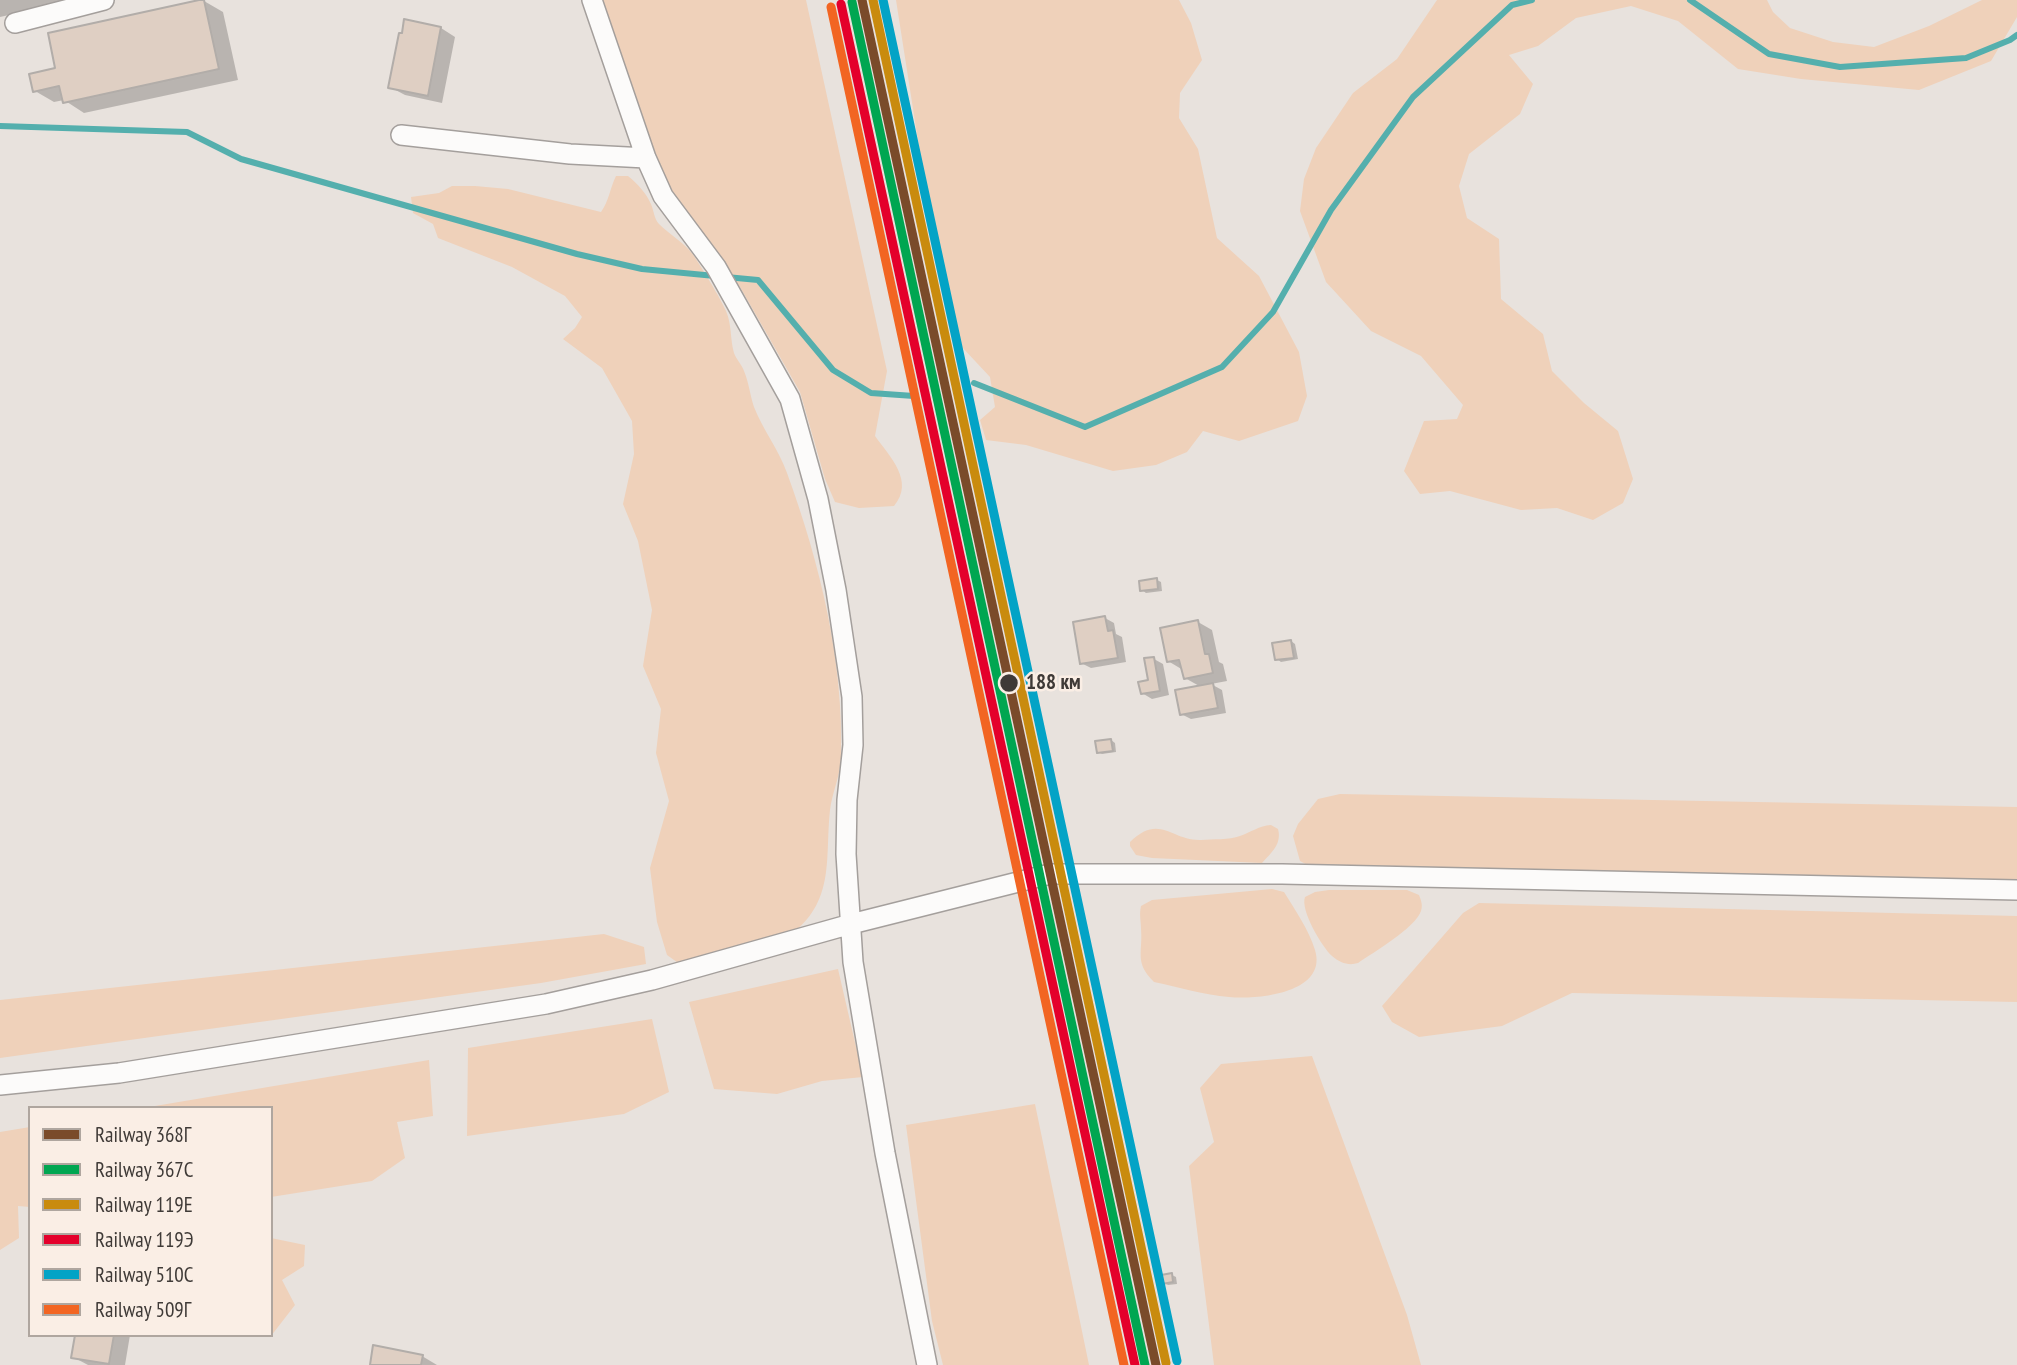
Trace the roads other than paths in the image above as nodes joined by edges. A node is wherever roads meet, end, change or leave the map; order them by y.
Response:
1 (104, 0) edge
2 (592, 0) edge
3 (15, 23) dead end
4 (401, 135) dead end
5 (646, 158) junction
6 (2017, 890) edge
7 (852, 924) junction
8 (0, 1085) edge
9 (927, 1365) edge

1 - 3 street
2 - 5 street
4 - 5 street
5 - 7 street
6 - 7 street
7 - 8 street
7 - 9 street

